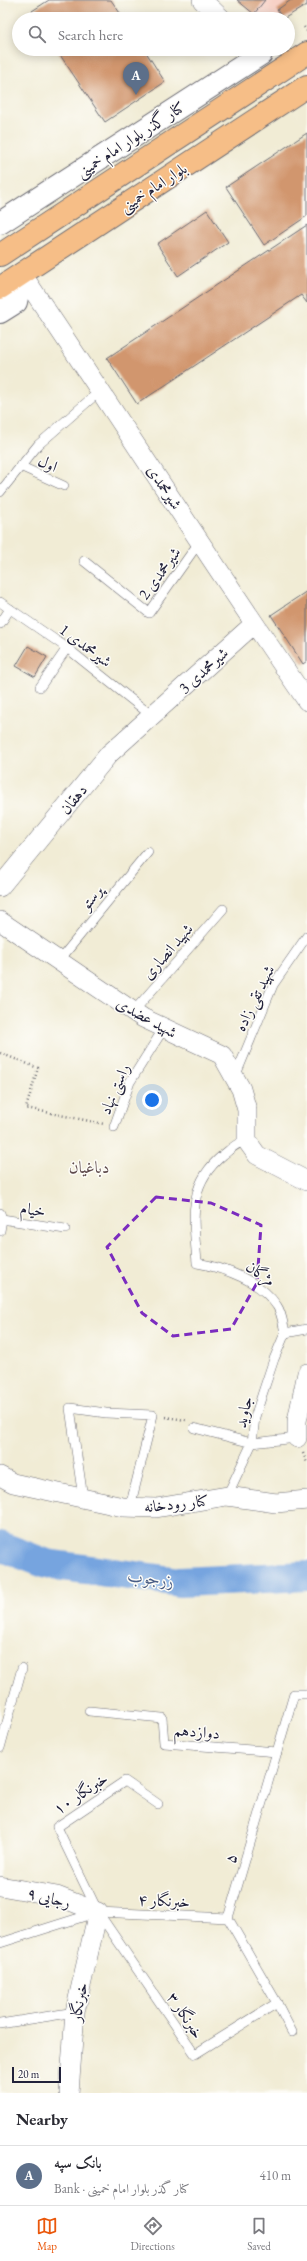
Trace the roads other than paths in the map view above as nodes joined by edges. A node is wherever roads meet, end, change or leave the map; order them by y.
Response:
1 (202, 0) edge
2 (215, 12) edge
3 (307, 53) edge
4 (252, 56) edge
5 (262, 56) edge
6 (278, 72) junction
7 (307, 86) edge
8 (0, 223) edge
9 (0, 255) edge
10 (22, 274) junction
11 (0, 288) edge
12 (0, 312) edge
13 (101, 390) junction
14 (20, 466) junction
15 (64, 486) dead end
16 (0, 492) edge
17 (200, 542) junction
18 (84, 561) dead end
19 (0, 602) edge
20 (10, 609) junction
21 (0, 624) edge
22 (254, 624) junction
23 (67, 648) junction
24 (40, 687) dead end
25 (307, 701) edge
26 (152, 716) junction
27 (148, 852) dead end
28 (0, 888) edge
29 (223, 910) dead end
30 (0, 921) edge
31 (307, 936) edge
32 (58, 962) junction
33 (133, 1012) junction
34 (164, 1028) junction
35 (235, 1077) junction
36 (114, 1126) road end
37 (247, 1141) junction
38 (307, 1181) edge
39 (1, 1216) edge
40 (65, 1229) dead end
41 (0, 1231) edge
42 (307, 1329) edge
43 (285, 1332) junction
44 (307, 1373) edge
45 (194, 1428) road end
46 (297, 1438) joint
47 (252, 1443) junction
48 (0, 1476) edge
49 (227, 1496) junction
50 (83, 1498) junction
51 (307, 1500) edge
52 (130, 1507) junction
53 (22, 1668) dead end
54 (307, 1694) edge
55 (89, 1711) dead end
56 (0, 1748) edge
57 (277, 1752) junction
58 (158, 1804) dead end
59 (0, 1886) edge
60 (98, 1912) junction
61 (228, 1918) junction
62 (0, 1943) edge
63 (277, 2003) junction
64 (75, 2012) junction
65 (0, 2024) edge
66 (292, 2032) dead end
67 (69, 2093) edge

1 - 2 street
3 - 6 main road, بلوار امام خمینی
4 - 8 street, کنار گذر بلوار امام خمینی
5 - 6 street
6 - 9 main road, بلوار امام خمینی
7 - 10 main road, بلوار امام خمینی
10 - 11 main road, بلوار امام خمینی
10 - 12 street
10 - 13 street, شیرمحمدی
13 - 14 lane
13 - 17 street, شیرمحمدی
14 - 15 lane, اول
14 - 16 lane
17 - 18 lane, شیرمحمدی 2
17 - 22 street, شیرمحمدی
19 - 20 lane, شیرمحمدی 1
20 - 21 lane
20 - 23 lane, شیرمحمدی 1
22 - 25 street, شیرمحمدی
22 - 26 street, شیرمحمدی 3
23 - 24 lane
23 - 26 lane, شیرمحمدی 1
26 - 28 street, دهقان
27 - 32 lane, پرستو
29 - 33 lane, شهید انصاری
30 - 32 street, شهید عضدی
31 - 35 lane, شهید تقی زاده
32 - 33 street, شهید عضدی
33 - 34 street, شهید عضدی
34 - 35 street, شهید عضدی
34 - 36 lane, راستی نهاد
35 - 37 street, شهید عضدی
37 - 38 street
37 - 43 lane, مژگان
39 - 40 lane, خیام
39 - 41 lane
42 - 43 lane
43 - 47 lane, جاوید
44 - 46 street
45 - 47 lane
46 - 47 lane
47 - 49 lane, جاوید
48 - 50 street, کنار رودخانه
49 - 51 street, کنار رودخانه
49 - 52 street, کنار رودخانه
50 - 52 street, کنار رودخانه
50 - 52 lane
53 - 56 lane
54 - 57 lane, ۵
55 - 57 lane, دوازدهم
57 - 61 lane, ۵
58 - 60 lane, خبرنگار ۱۰
59 - 60 street, رجایی ۹
60 - 61 lane, خبرنگار ۴
60 - 62 lane
60 - 63 lane, خبرنگار ۳
60 - 64 street, خبرنگار
61 - 63 lane
63 - 66 lane
64 - 65 lane
64 - 67 street, خبرنگار

